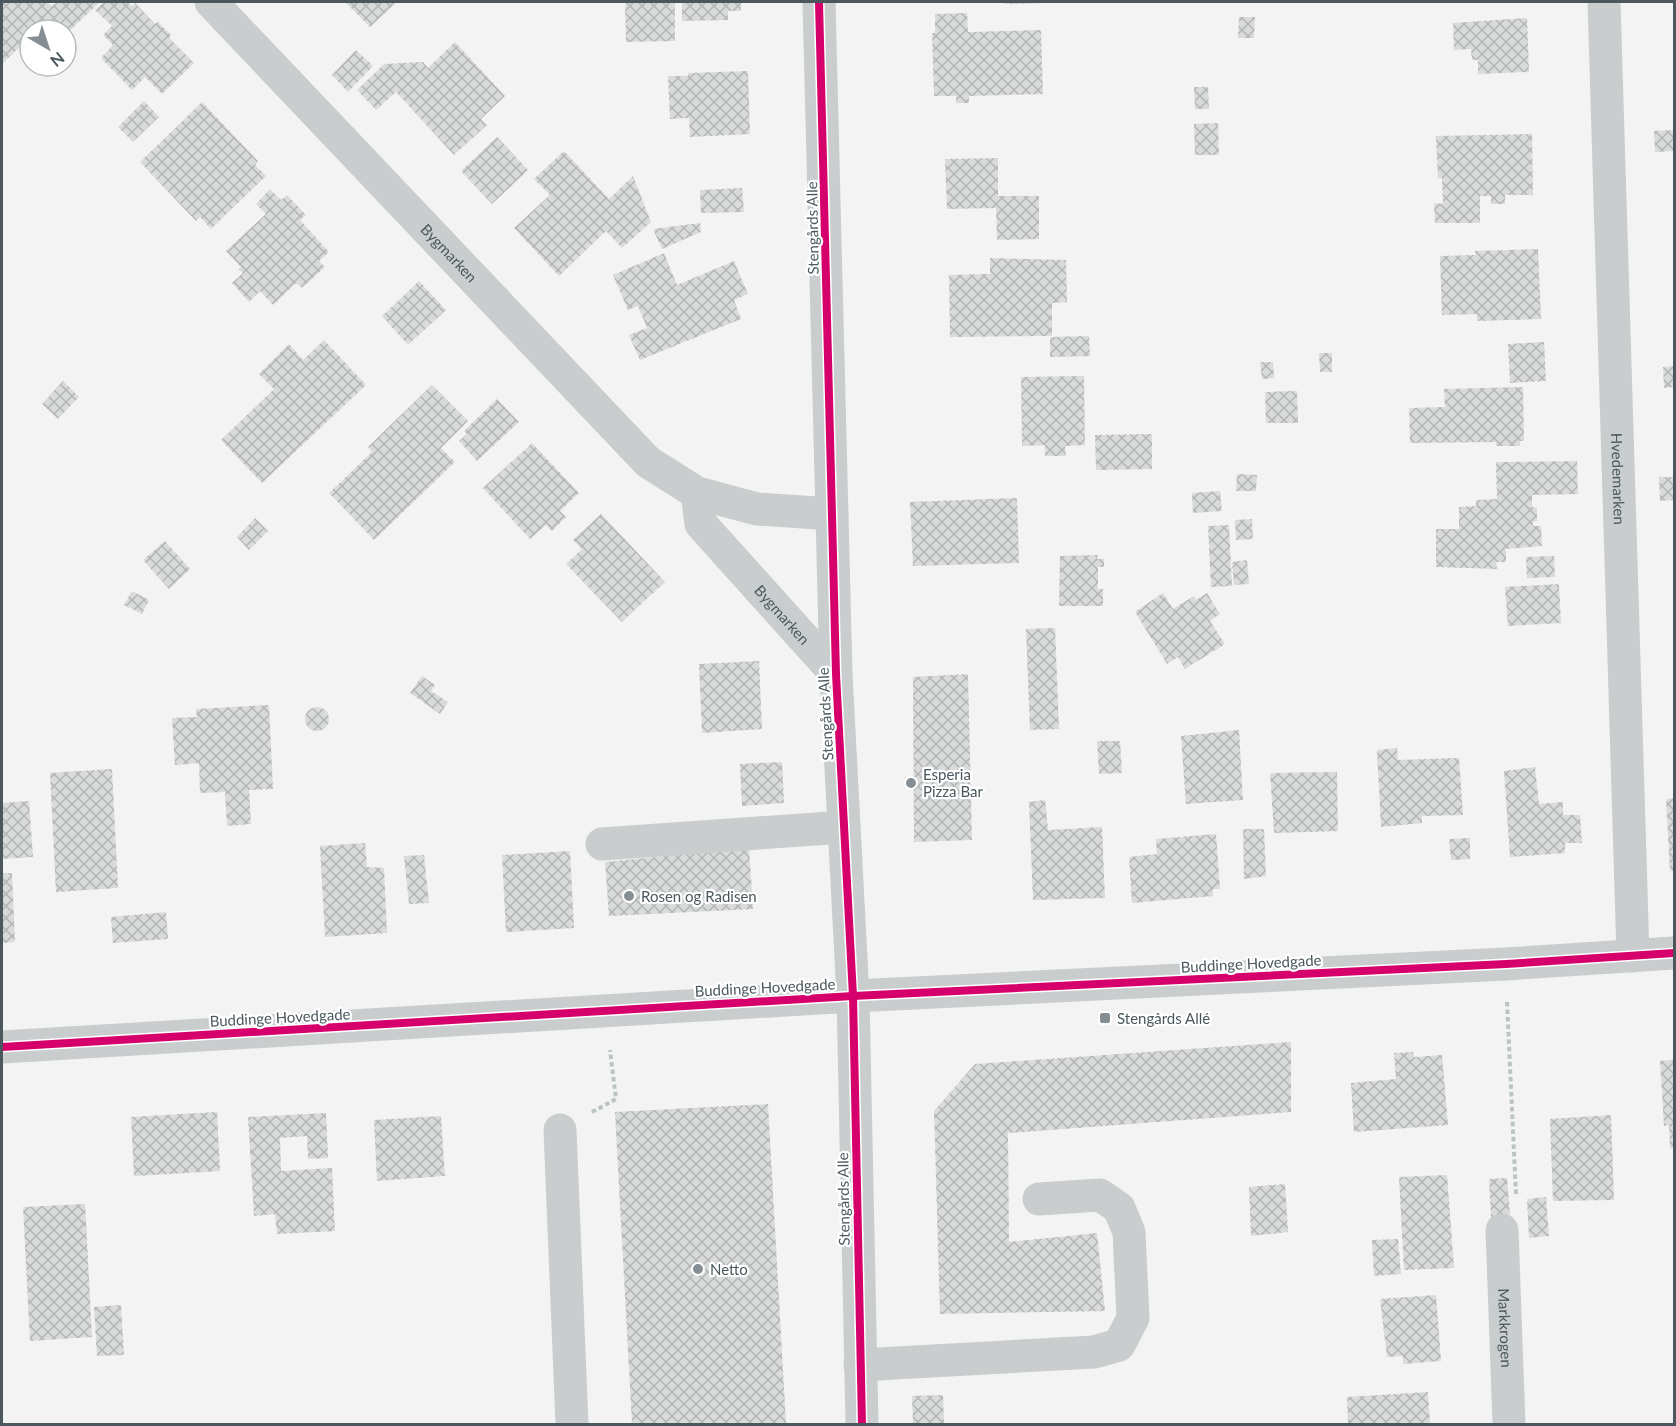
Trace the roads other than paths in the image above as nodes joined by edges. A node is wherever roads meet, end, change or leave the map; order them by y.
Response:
1 (211, 2) edge
2 (819, 2) edge
3 (1604, 2) edge
4 (697, 494) junction
5 (832, 514) junction
6 (836, 674) junction
7 (844, 827) junction
8 (602, 844) dead end
9 (1674, 953) edge
10 (1633, 956) junction
11 (853, 996) junction
12 (2, 1047) edge
13 (560, 1131) road end
14 (1039, 1199) dead end
15 (1502, 1230) road end
16 (860, 1365) junction
17 (572, 1425) edge
18 (862, 1425) edge
19 (1509, 1425) edge

1 - 4 street, Bygmarken
2 - 5 street, Stengårds Alle
3 - 10 street, Hvedemarken
4 - 5 street, Bygmarken
4 - 6 street, Bygmarken
5 - 6 street, Stengårds Alle
6 - 7 street, Stengårds Alle
7 - 8 street
7 - 11 street, Stengårds Alle
9 - 10 street, Buddinge Hovedgade
10 - 11 street, Buddinge Hovedgade
11 - 12 street, Buddinge Hovedgade
11 - 16 street, Stengårds Alle
13 - 17 street
14 - 16 street
15 - 19 street, Markkrogen
16 - 18 street, Stengårds Alle

